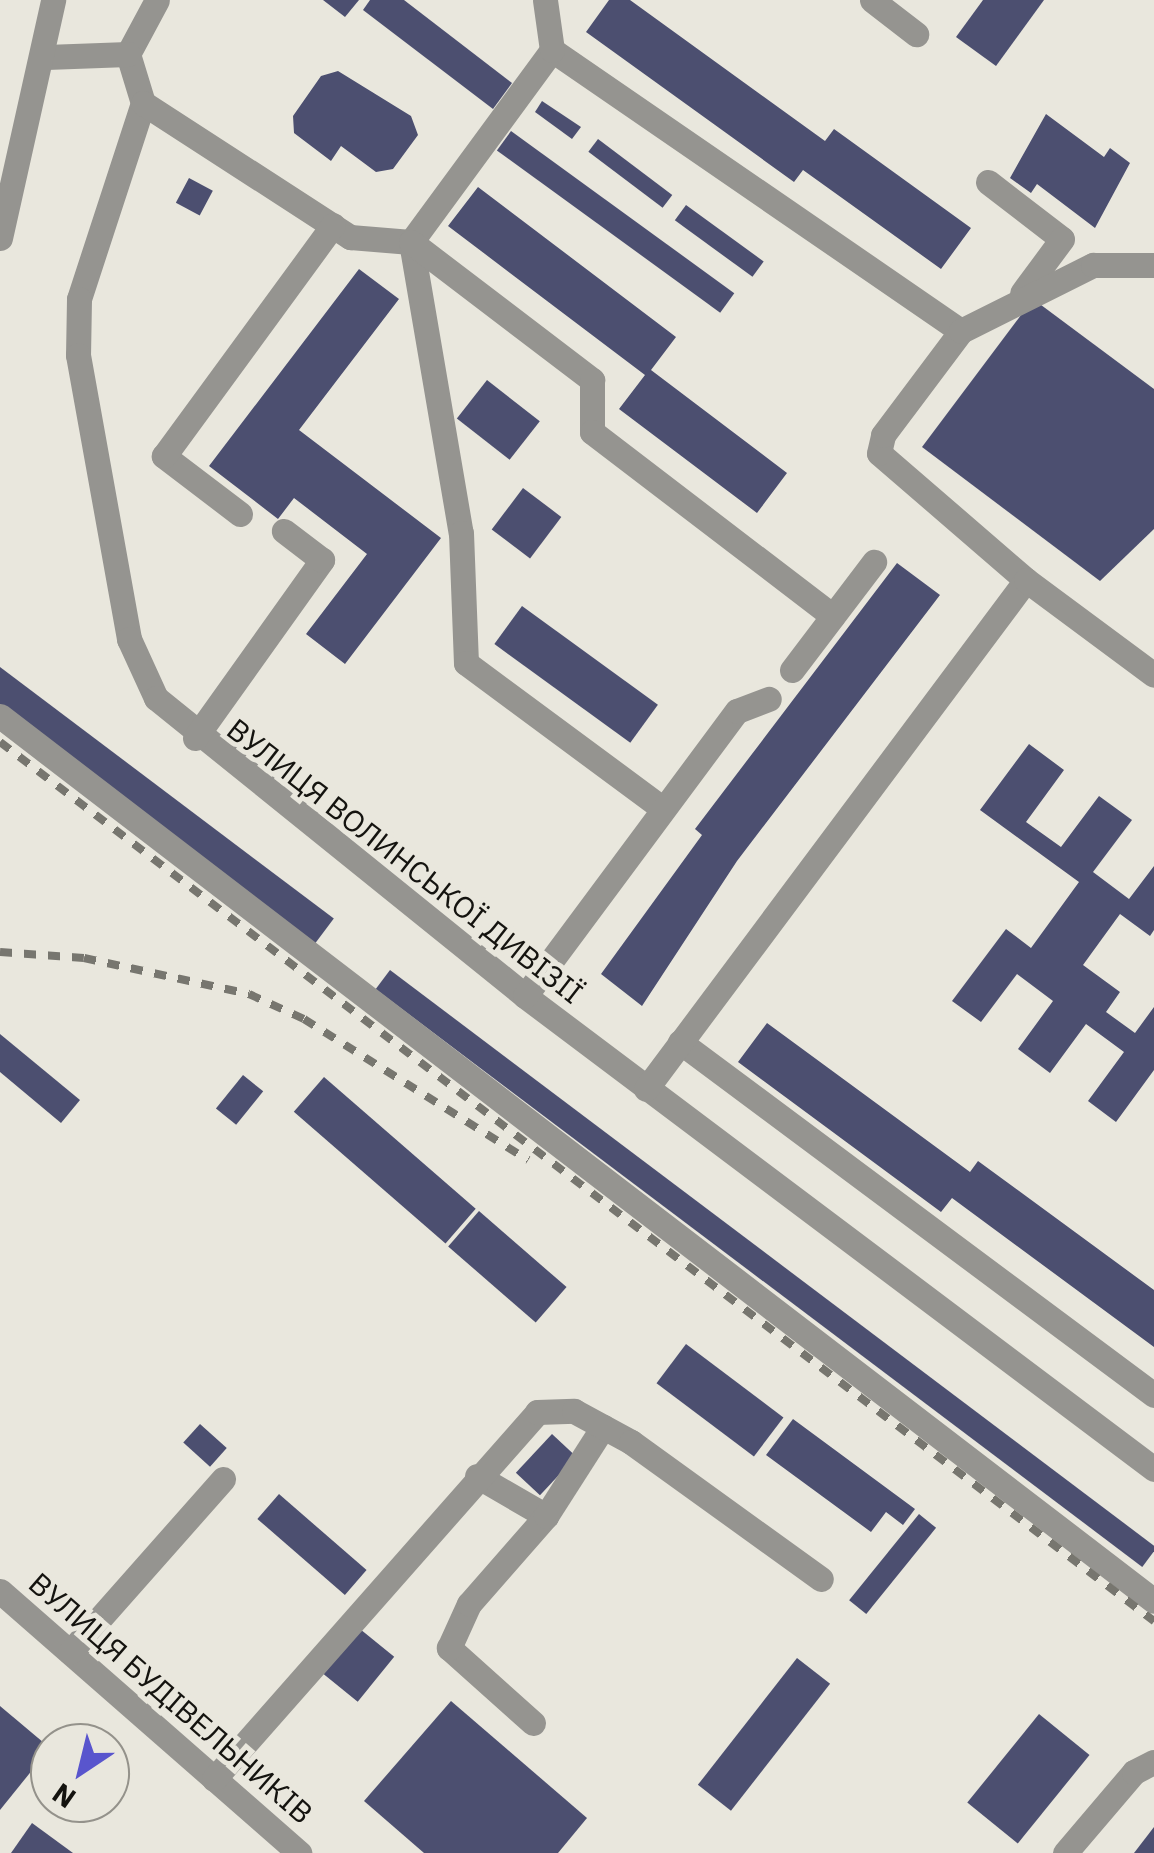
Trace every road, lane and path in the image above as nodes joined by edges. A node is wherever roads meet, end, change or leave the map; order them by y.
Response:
1 (53, 0) edge
2 (157, 0) edge
3 (545, 0) edge
4 (872, 0) edge
5 (916, 34) dead end
6 (552, 50) junction
7 (128, 54) junction
8 (46, 57) junction
9 (143, 103) junction
10 (988, 182) dead end
11 (333, 225) junction
12 (0, 238) edge
13 (411, 242) junction
14 (1154, 265) edge
15 (1019, 297) junction
16 (960, 331) junction
17 (240, 514) dead end
18 (284, 531) dead end
19 (874, 562) dead end
20 (1026, 580) junction
21 (833, 616) junction
22 (792, 670) dead end
23 (1154, 675) edge
24 (769, 699) dead end
25 (0, 716) edge
26 (195, 738) junction
27 (663, 809) junction
28 (524, 996) junction
29 (680, 1042) junction
30 (646, 1089) junction
31 (1154, 1395) edge
32 (604, 1427) junction
33 (1154, 1470) edge
34 (477, 1476) junction
35 (223, 1479) dead end
36 (546, 1516) junction
37 (821, 1579) dead end
38 (0, 1591) edge
39 (1154, 1601) edge
40 (70, 1652) junction
41 (533, 1723) dead end
42 (1154, 1762) edge
43 (214, 1779) junction
44 (299, 1853) edge
45 (1065, 1853) edge

1 - 8 street
2 - 7 street
3 - 6 street
4 - 5 street
6 - 13 street
6 - 16 street
7 - 8 street
7 - 9 street
8 - 12 street
9 - 11 street
9 - 26 street, ВУЛИЦЯ ВОЛИНСЬКОЇ ДИВІЗІЇ
10 - 15 street
11 - 13 street
11 - 17 street
13 - 21 street
13 - 27 street
14 - 15 street
15 - 16 street
16 - 20 street
18 - 26 street
19 - 21 street
20 - 23 street
20 - 29 street
21 - 22 street
24 - 27 street
25 - 39 street
26 - 28 street, ВУЛИЦЯ ВОЛИНСЬКОЇ ДИВІЗІЇ
27 - 28 street
28 - 30 street, ВУЛИЦЯ ВОЛИНСЬКОЇ ДИВІЗІЇ
29 - 30 street
29 - 31 street
30 - 33 street, ВУЛИЦЯ ВОЛИНСЬКОЇ ДИВІЗІЇ
32 - 34 street
32 - 36 street
32 - 37 street
34 - 36 street
34 - 43 street
35 - 40 street
36 - 41 street
38 - 40 street, ВУЛИЦЯ БУДІВЕЛЬНИКІВ
40 - 43 street, ВУЛИЦЯ БУДІВЕЛЬНИКІВ
42 - 45 street
43 - 44 street, ВУЛИЦЯ БУДІВЕЛЬНИКІВ

